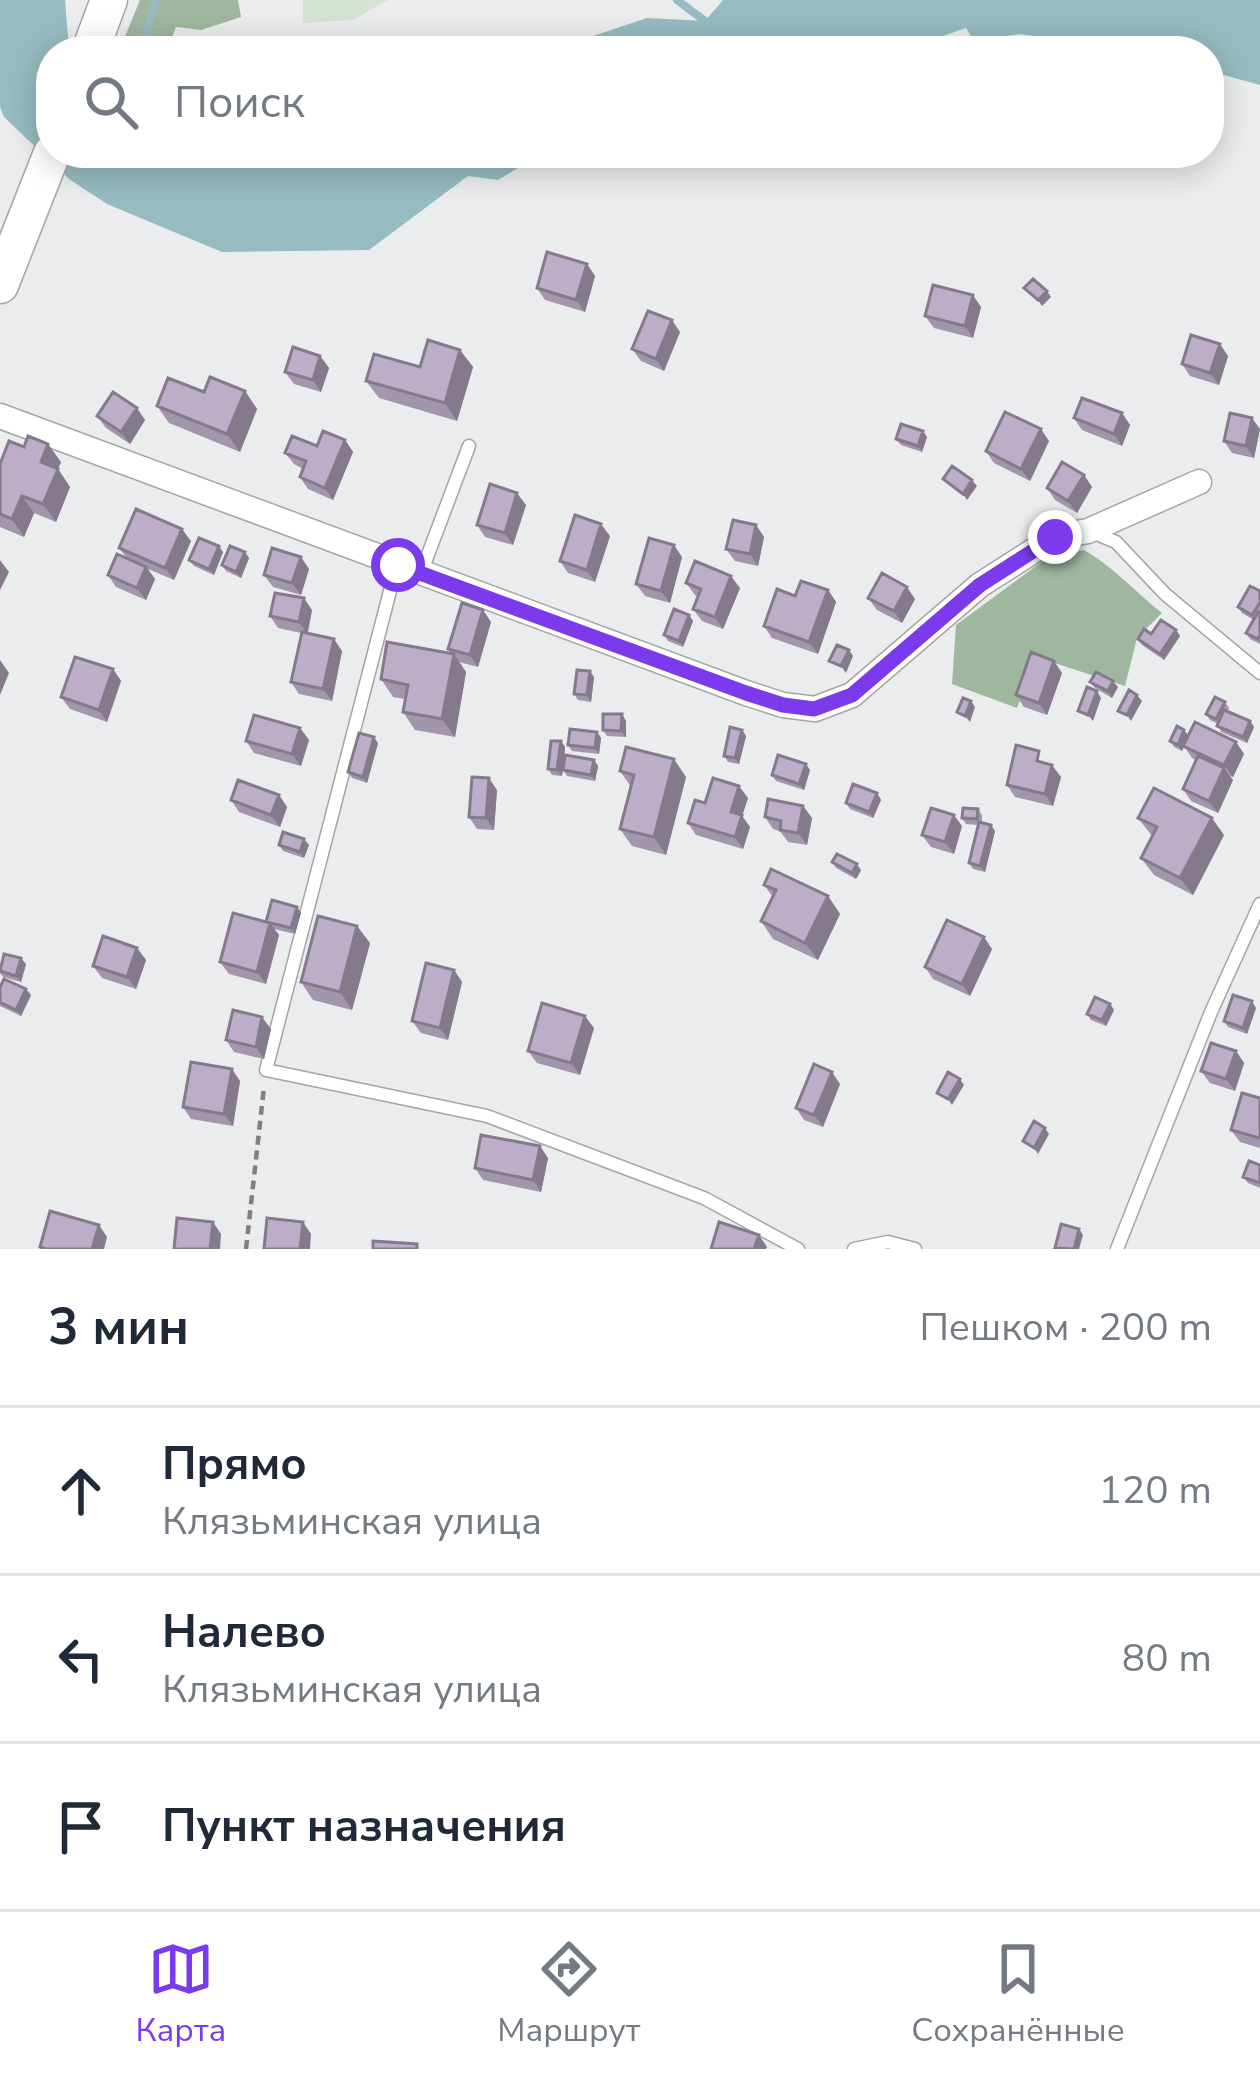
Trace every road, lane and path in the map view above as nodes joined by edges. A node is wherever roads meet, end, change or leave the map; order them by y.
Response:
1 (109, 0) edge
2 (96, 36) edge
3 (47, 168) edge
4 (0, 285) edge
5 (0, 416) edge
6 (469, 446) dead end
7 (1199, 482) dead end
8 (1088, 531) junction
9 (409, 569) junction
10 (1260, 674) edge
11 (1260, 904) edge
12 (266, 1070) junction
13 (246, 1249) edge
14 (798, 1249) edge
15 (854, 1249) edge
16 (915, 1249) edge
17 (1117, 1249) edge

1 - 2 street
3 - 4 street
5 - 9 street
6 - 9 lane
7 - 8 street
8 - 9 street
8 - 10 lane
9 - 12 lane
11 - 17 lane
12 - 13 path
12 - 14 lane
15 - 16 lane

